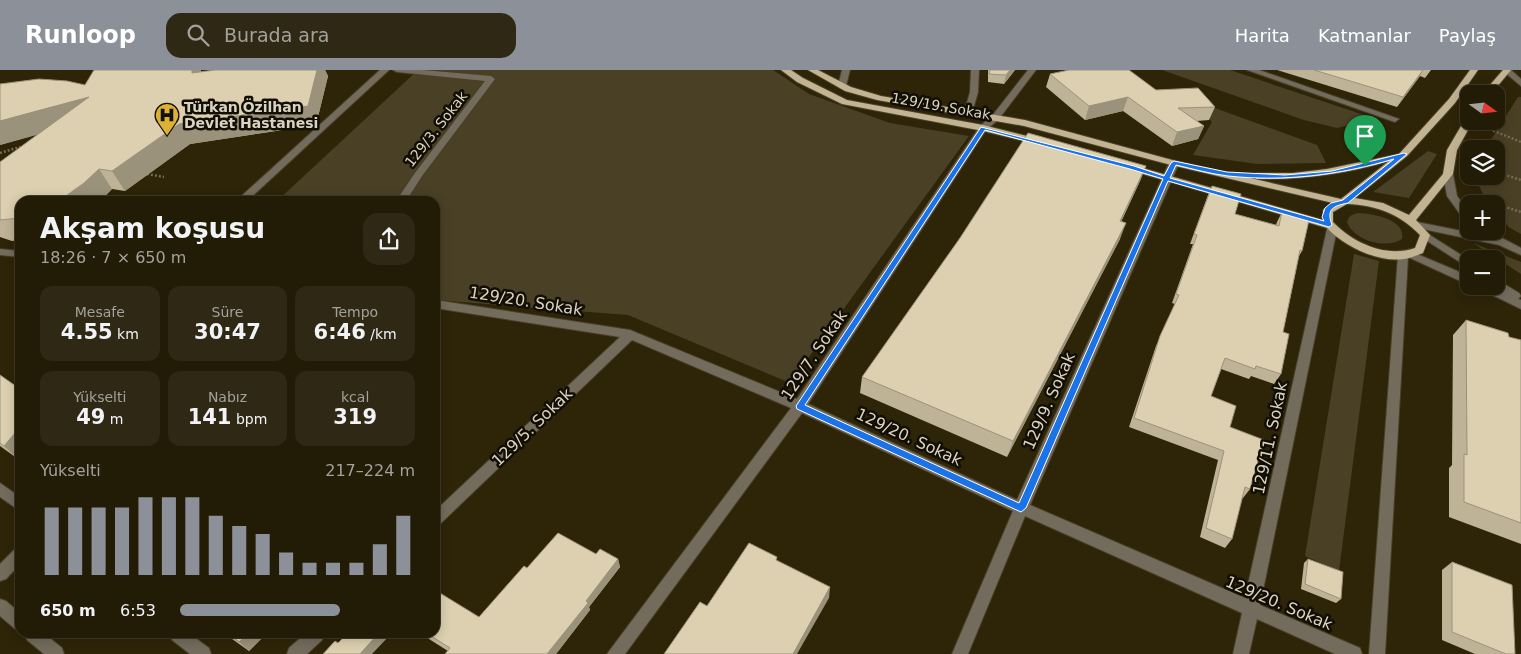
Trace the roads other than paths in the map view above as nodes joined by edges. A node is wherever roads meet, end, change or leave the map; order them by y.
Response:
1 (385, 70) edge
2 (397, 70) edge
3 (496, 70) edge
4 (785, 70) edge
5 (812, 70) edge
6 (846, 70) edge
7 (975, 70) edge
8 (1032, 70) edge
9 (1251, 70) edge
10 (1474, 70) edge
11 (1506, 70) edge
12 (491, 79) junction
13 (1521, 82) edge
14 (1494, 85) edge
15 (842, 86) junction
16 (968, 113) junction
17 (995, 118) junction
18 (1395, 119) dead end
19 (983, 128) junction
20 (1464, 130) edge
21 (1053, 146) edge
22 (1404, 154) junction
23 (1174, 163) junction
24 (1123, 165) edge
25 (1227, 174) junction
26 (1448, 174) junction
27 (1166, 178) junction
28 (246, 196) edge
29 (403, 196) edge
30 (1343, 202) junction
31 (1460, 207) edge
32 (1414, 223) junction
33 (1330, 227) junction
34 (1425, 235) junction
35 (1496, 240) edge
36 (1499, 242) junction
37 (0, 252) edge
38 (1521, 252) edge
39 (15, 254) edge
40 (1407, 254) junction
41 (1460, 259) edge
42 (1460, 277) edge
43 (1505, 289) edge
44 (1499, 295) edge
45 (1521, 300) edge
46 (440, 305) edge
47 (1521, 305) edge
48 (630, 334) junction
49 (800, 406) junction
50 (0, 490) edge
51 (15, 501) edge
52 (1021, 508) junction
53 (440, 515) edge
54 (15, 559) edge
55 (0, 574) edge
56 (0, 606) edge
57 (1252, 610) junction
58 (15, 619) edge
59 (38, 638) edge
60 (183, 638) edge
61 (312, 638) edge
62 (56, 654) edge
63 (203, 654) edge
64 (295, 654) edge
65 (615, 654) edge
66 (960, 654) edge
67 (1241, 654) edge
68 (1354, 654) edge
69 (1377, 654) edge

1 - 28 street
2 - 12 street, 129/3. Sokak
3 - 12 street
4 - 19 main road, 129/19. Sokak
5 - 15 main road, 129/19. Sokak
6 - 15 street
7 - 16 street
8 - 17 street, 129/7. Sokak
9 - 18 street
10 - 22 main road
11 - 13 street
11 - 14 main road
12 - 29 street, 129/3. Sokak
15 - 16 main road, 129/19. Sokak
16 - 17 main road, 129/19. Sokak
17 - 19 street, 129/7. Sokak
17 - 23 main road, 129/19. Sokak
19 - 21 main road, 129/19. Sokak
19 - 49 street, 129/7. Sokak
20 - 26 main road
22 - 25 main road
22 - 30 main road
23 - 25 main road, 129/19. Sokak
23 - 27 street, 129/9. Sokak
24 - 27 main road
25 - 30 main road, 129/19. Sokak
26 - 31 street
26 - 32 main road
27 - 33 main road
27 - 52 street, 129/9. Sokak
30 - 32 main road, 129/19. Sokak
30 - 33 main road
32 - 34 main road
32 - 36 street
33 - 40 main road
33 - 57 street, 129/11. Sokak
34 - 40 main road
34 - 41 street
35 - 36 street
36 - 38 street
37 - 39 street
40 - 42 street
40 - 69 street
43 - 45 street
44 - 47 street
46 - 48 street, 129/20. Sokak
48 - 49 street, 129/20. Sokak
48 - 53 street, 129/5. Sokak
49 - 52 street, 129/20. Sokak
49 - 65 street, 129/7. Sokak
50 - 51 street
52 - 57 street, 129/20. Sokak
52 - 66 street, 129/9. Sokak
54 - 55 street
56 - 58 street
57 - 67 street, 129/11. Sokak
57 - 68 street, 129/20. Sokak
59 - 62 street
60 - 63 street
61 - 64 street

